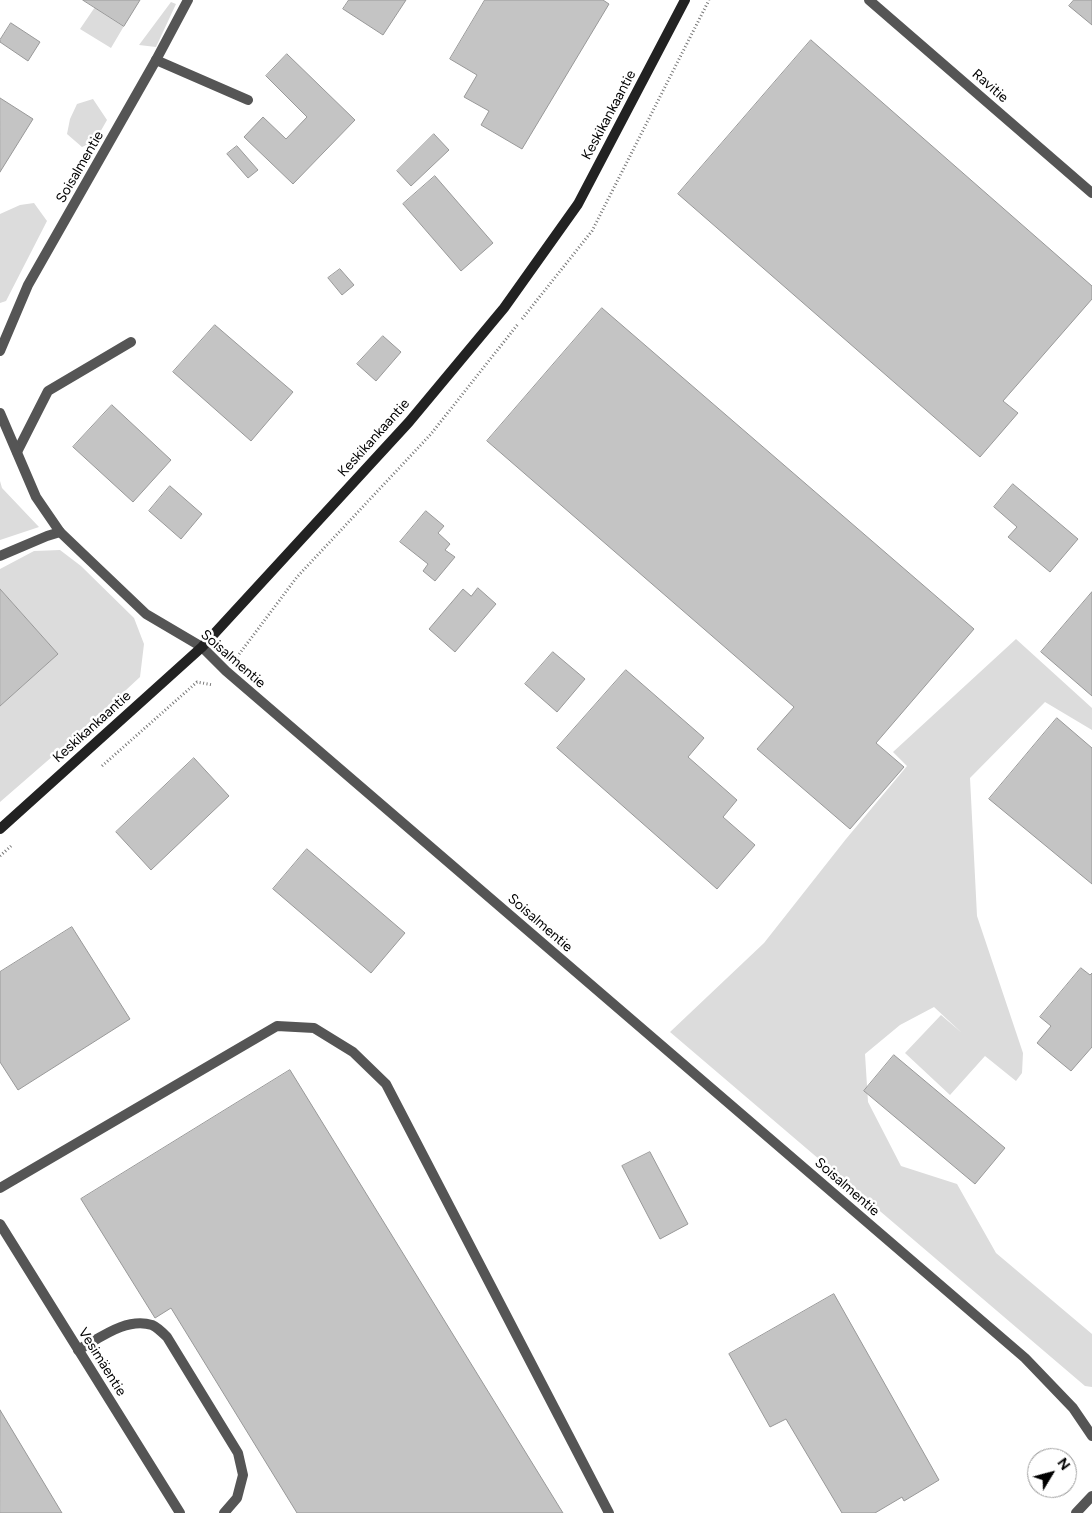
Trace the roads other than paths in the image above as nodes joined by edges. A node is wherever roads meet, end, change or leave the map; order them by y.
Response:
1 (188, 0) edge
2 (685, 0) edge
3 (869, 0) edge
4 (156, 60) junction
5 (248, 100) dead end
6 (1092, 193) edge
7 (131, 342) dead end
8 (0, 351) edge
9 (0, 413) edge
10 (17, 452) junction
11 (60, 532) junction
12 (0, 556) edge
13 (202, 647) junction
14 (0, 829) edge
15 (0, 1188) edge
16 (0, 1224) edge
17 (78, 1350) junction
18 (1092, 1436) edge
19 (1092, 1496) edge
20 (180, 1513) edge
21 (224, 1513) edge
22 (609, 1513) edge
23 (1076, 1513) edge

1 - 4 street, Soisalmentie
2 - 13 street, Keskikankaantie
3 - 6 street, Ravitie
4 - 5 street
4 - 8 street, Soisalmentie
7 - 10 street
9 - 10 street, Soisalmentie
10 - 11 street, Soisalmentie
11 - 12 street
11 - 13 street, Soisalmentie
13 - 14 street, Keskikankaantie
13 - 18 street, Soisalmentie
15 - 22 street
16 - 17 street, Vesimäentie
17 - 20 street, Vesimäentie
17 - 21 street
19 - 23 street

